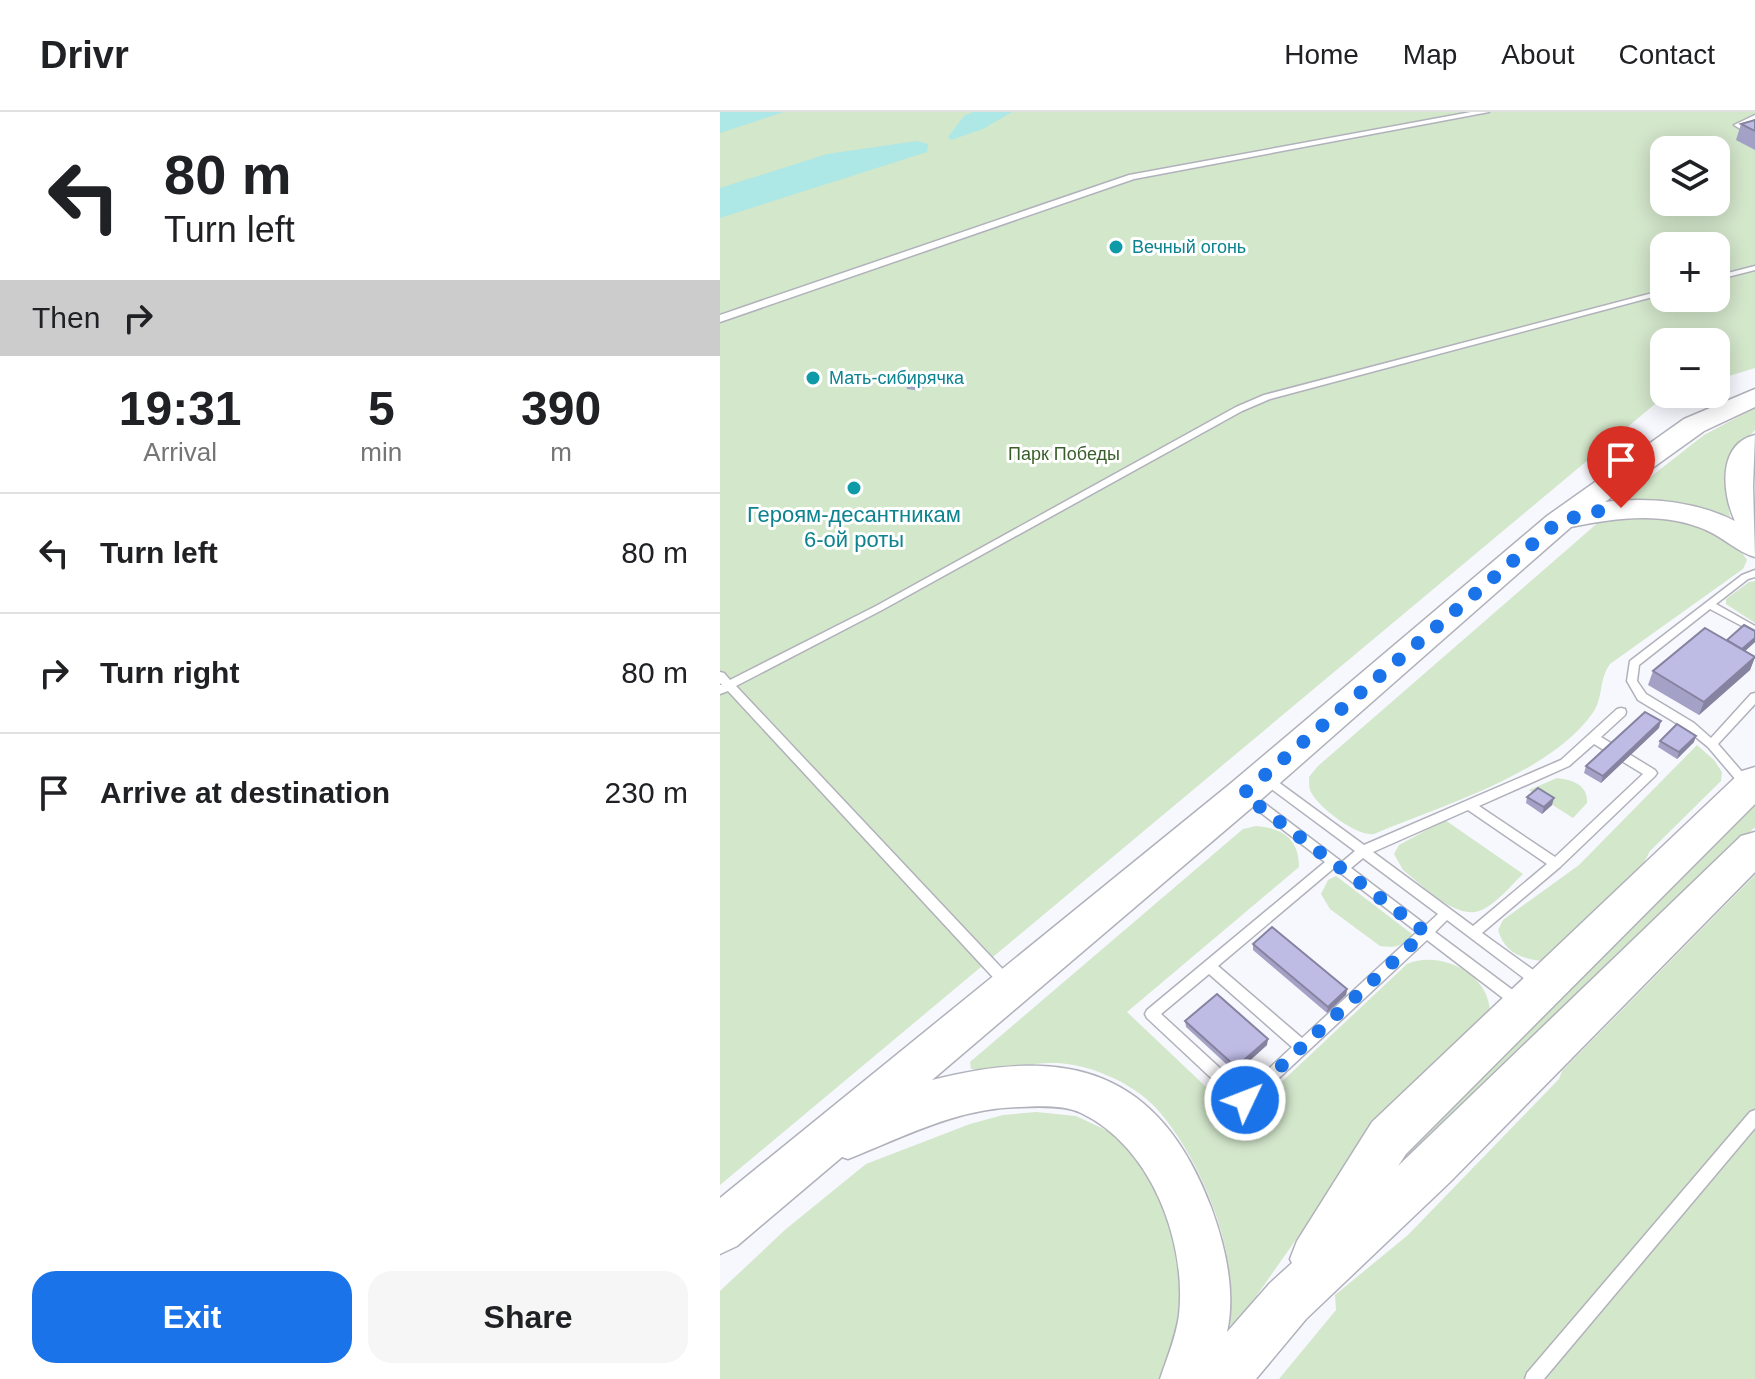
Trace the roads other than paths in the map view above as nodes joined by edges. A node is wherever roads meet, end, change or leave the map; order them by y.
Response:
1 (1485, 112) edge
2 (1755, 117) edge
3 (1749, 132) edge
4 (1755, 268) edge
5 (1730, 274) edge
6 (1650, 296) edge
7 (720, 319) edge
8 (1755, 397) edge
9 (1755, 443) edge
10 (1558, 522) junction
11 (1755, 531) edge
12 (1755, 547) edge
13 (1755, 573) edge
14 (1710, 605) junction
15 (1755, 630) edge
16 (720, 676) edge
17 (725, 689) edge
18 (1755, 697) edge
19 (1621, 712) dead end
20 (1593, 738) junction
21 (1712, 744) junction
22 (1752, 784) edge
23 (1253, 785) junction
24 (1469, 805) junction
25 (1755, 847) edge
26 (1363, 851) junction
27 (1556, 864) junction
28 (1338, 865) junction
29 (1447, 913) junction
30 (1425, 932) junction
31 (1473, 933) junction
32 (1209, 966) junction
33 (1010, 986) junction
34 (1534, 996) junction
35 (1302, 1047) junction
36 (1755, 1117) edge
37 (796, 1163) junction
38 (720, 1229) edge
39 (1288, 1301) junction
40 (1187, 1379) edge
41 (1222, 1379) edge
42 (1533, 1379) edge

1 - 7 street
2 - 3 lane
4 - 5 lane
6 - 17 lane
8 - 10 main road
9 - 11 main road
10 - 12 main road
10 - 23 main road
13 - 14 lane
14 - 15 lane
14 - 21 lane
16 - 17 lane
17 - 33 lane
18 - 21 lane
19 - 20 lane
20 - 24 lane
20 - 27 lane
21 - 22 lane
22 - 34 main road
23 - 26 lane
23 - 28 lane
23 - 33 main road
24 - 26 lane
24 - 27 lane
25 - 39 main road
26 - 28 lane
26 - 29 lane
27 - 31 lane
28 - 30 lane
28 - 32 lane
29 - 30 lane
29 - 31 lane
30 - 34 lane
30 - 35 lane
31 - 34 lane
32 - 35 lane
32 - 35 lane
33 - 37 main road
34 - 39 main road
36 - 42 lane
37 - 38 main road
37 - 40 main road
39 - 41 main road

